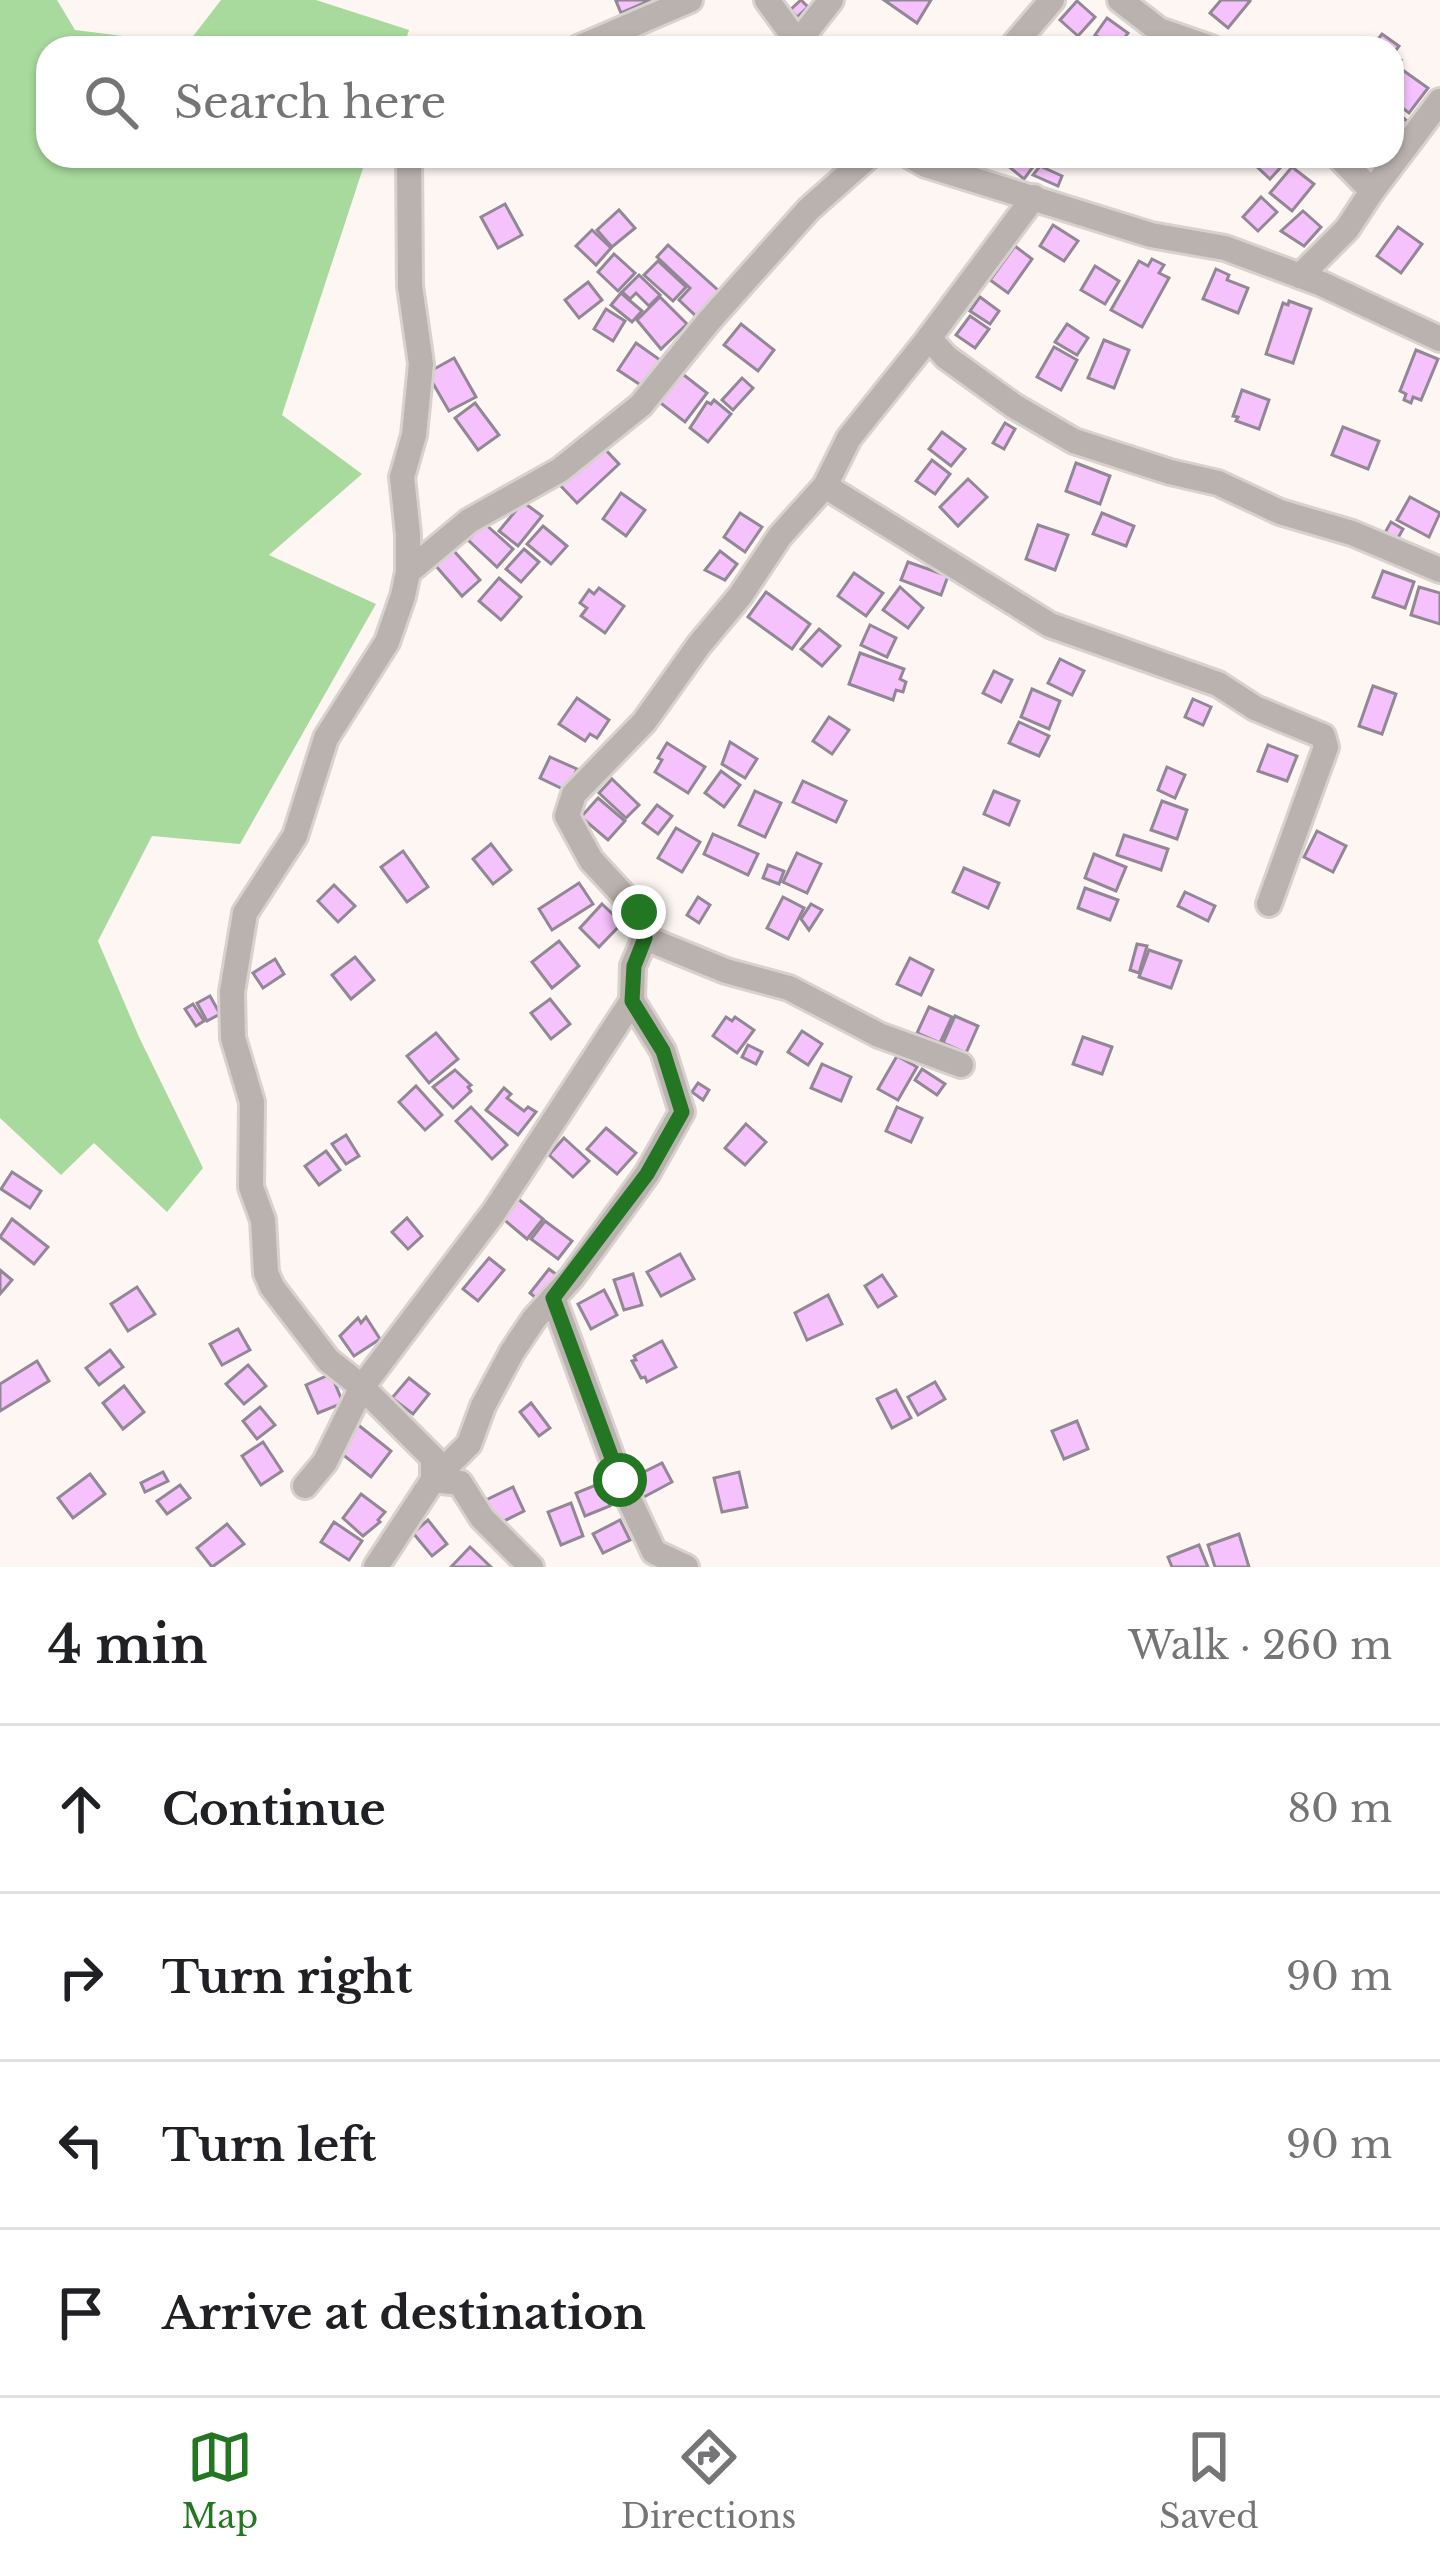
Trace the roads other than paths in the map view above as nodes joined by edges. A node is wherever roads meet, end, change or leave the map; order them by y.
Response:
1 (690, 0) edge
2 (767, 0) edge
3 (831, 0) edge
4 (1052, 0) edge
5 (1120, 0) edge
6 (606, 36) edge
7 (793, 36) edge
8 (806, 36) edge
9 (1021, 36) edge
10 (1176, 36) edge
11 (1440, 101) edge
12 (1404, 149) edge
13 (409, 168) edge
14 (855, 168) edge
15 (946, 168) edge
16 (1350, 168) edge
17 (1389, 168) edge
18 (1372, 191) junction
19 (1034, 197) junction
20 (1300, 276) junction
21 (929, 338) junction
22 (1440, 339) edge
23 (825, 486) junction
24 (1440, 570) edge
25 (408, 572) junction
26 (1269, 904) dead end
27 (645, 938) junction
28 (632, 1001) junction
29 (961, 1065) dead end
30 (553, 1298) junction
31 (362, 1387) junction
32 (433, 1480) junction
33 (305, 1486) dead end
34 (648, 1560) edge
35 (376, 1567) edge
36 (531, 1567) edge
37 (686, 1567) edge

1 - 6 street
2 - 7 street
3 - 8 street
4 - 9 street
5 - 10 street
11 - 12 street
13 - 25 street
14 - 25 street
15 - 19 street
16 - 18 street
17 - 18 street
18 - 20 street
19 - 20 street
19 - 21 street
20 - 22 street
21 - 23 street
21 - 24 street
23 - 26 street
23 - 27 street
25 - 31 street
27 - 28 street
27 - 29 street
28 - 30 street
28 - 31 street
30 - 32 street
30 - 34 street
31 - 32 street
31 - 33 street
32 - 35 street
32 - 36 street
34 - 37 street

